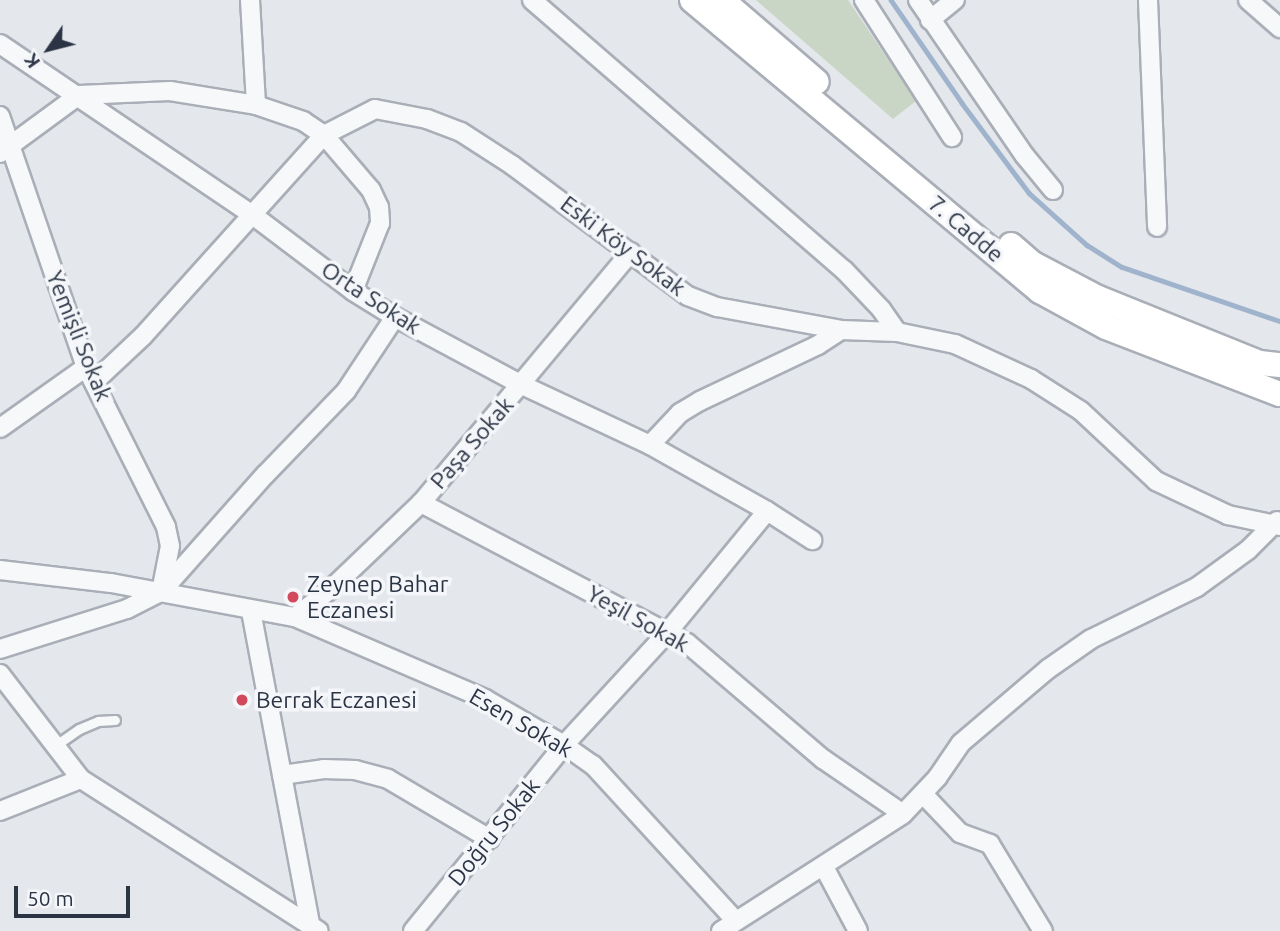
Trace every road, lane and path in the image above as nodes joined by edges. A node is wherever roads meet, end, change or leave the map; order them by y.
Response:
1 (250, 0) edge
2 (532, 0) edge
3 (692, 0) edge
4 (722, 0) edge
5 (864, 0) edge
6 (918, 0) edge
7 (955, 0) edge
8 (1148, 0) edge
9 (1248, 0) edge
10 (930, 20) junction
11 (1280, 28) edge
12 (0, 44) edge
13 (79, 95) junction
14 (256, 105) junction
15 (0, 116) edge
16 (324, 135) junction
17 (952, 137) dead end
18 (5, 148) edge
19 (1053, 190) dead end
20 (254, 216) junction
21 (1157, 227) dead end
22 (631, 252) junction
23 (353, 291) junction
24 (395, 317) junction
25 (841, 330) junction
26 (897, 332) junction
27 (1273, 361) edge
28 (90, 375) junction
29 (522, 385) junction
30 (1280, 394) edge
31 (0, 428) edge
32 (650, 445) junction
33 (421, 503) junction
34 (767, 510) junction
35 (1277, 523) edge
36 (812, 540) dead end
37 (0, 570) edge
38 (161, 592) junction
39 (251, 611) junction
40 (295, 617) junction
41 (666, 634) junction
42 (0, 649) edge
43 (0, 674) edge
44 (115, 720) dead end
45 (56, 744) junction
46 (564, 745) junction
47 (282, 775) junction
48 (81, 779) junction
49 (923, 794) junction
50 (0, 811) edge
51 (903, 814) junction
52 (491, 839) junction
53 (824, 867) junction
54 (728, 926) edge
55 (314, 927) edge
56 (414, 931) edge
57 (858, 931) edge
58 (1043, 931) edge

1 - 14 street
2 - 26 street
3 - 30 main road, 7. Cadde
4 - 27 main road, 7. Cadde
5 - 17 street
6 - 10 street
7 - 10 street
8 - 21 street
9 - 11 street
10 - 19 street
12 - 13 street, Orta Sokak
13 - 14 street
13 - 18 street
13 - 20 street, Orta Sokak
14 - 16 street
15 - 18 street, Yemişli Sokak
16 - 20 street
16 - 22 street, Eski Köy Sokak
16 - 23 street
18 - 28 street, Yemişli Sokak
20 - 23 street, Orta Sokak
20 - 28 street
22 - 25 street, Eski Köy Sokak
22 - 29 street, Paşa Sokak
23 - 24 street, Orta Sokak
24 - 29 street, Orta Sokak
24 - 38 street
25 - 26 street, Eski Köy Sokak
25 - 32 street
26 - 35 street, Eski Köy Sokak
28 - 31 street
28 - 38 street, Yemişli Sokak
29 - 32 street, Orta Sokak
29 - 33 street, Paşa Sokak
32 - 34 street, Orta Sokak
33 - 40 street, Paşa Sokak
33 - 41 street, Yeşil Sokak
34 - 36 street, Orta Sokak
34 - 41 street, Doğru Sokak
35 - 49 street
37 - 38 street, Esen Sokak
38 - 39 street, Esen Sokak
38 - 42 street
39 - 40 street, Esen Sokak
39 - 47 street
40 - 46 street, Esen Sokak
41 - 46 street, Doğru Sokak
41 - 51 street, Yeşil Sokak
43 - 45 street
44 - 45 lane
45 - 48 street
46 - 52 street, Doğru Sokak
46 - 54 street, Esen Sokak
47 - 52 street
47 - 55 street
48 - 50 street
48 - 55 street
49 - 51 street
49 - 58 street
51 - 53 street
52 - 56 street, Doğru Sokak
53 - 54 street
53 - 57 street

